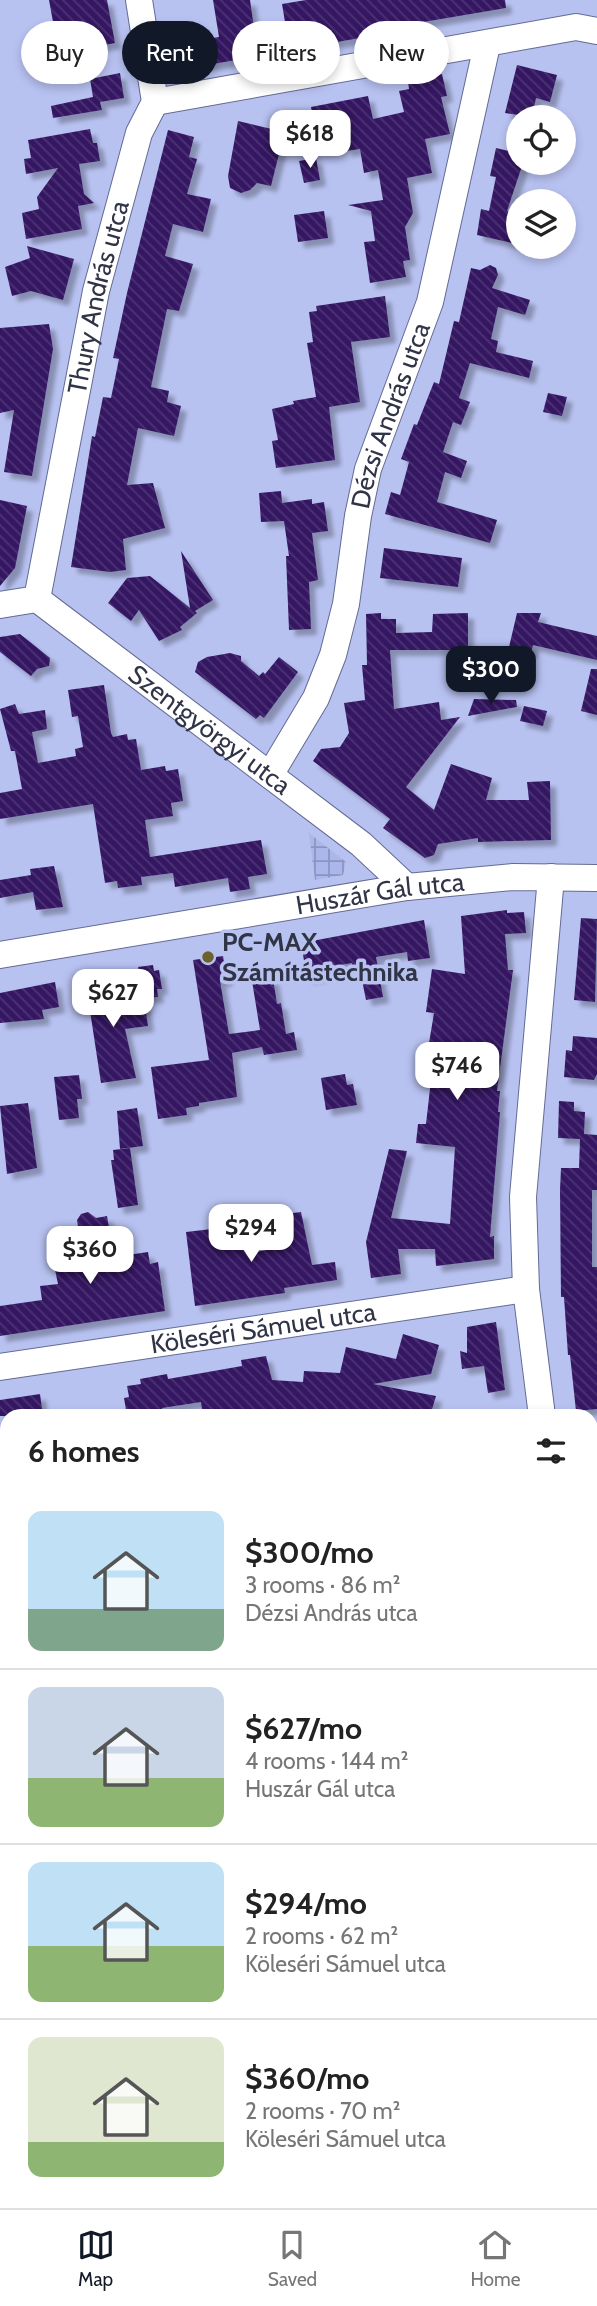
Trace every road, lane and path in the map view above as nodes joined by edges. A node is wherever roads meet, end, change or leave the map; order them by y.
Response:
1 (139, 0) edge
2 (597, 32) edge
3 (487, 45) junction
4 (155, 102) junction
5 (37, 599) junction
6 (0, 605) edge
7 (270, 775) junction
8 (551, 877) junction
9 (597, 878) edge
10 (407, 887) junction
11 (0, 955) edge
12 (526, 1289) junction
13 (0, 1367) edge
14 (541, 1409) edge

1 - 4 street
2 - 3 street
3 - 4 street
3 - 7 street, Dézsi András utca
4 - 5 street, Thury András utca
5 - 6 street
5 - 7 street, Szentgyörgyi utca
7 - 10 street, Szentgyörgyi utca
8 - 9 street, Huszár Gál utca
8 - 10 street, Huszár Gál utca
8 - 12 street
10 - 11 street, Huszár Gál utca
12 - 13 street, Köleséri Sámuel utca
12 - 14 street

